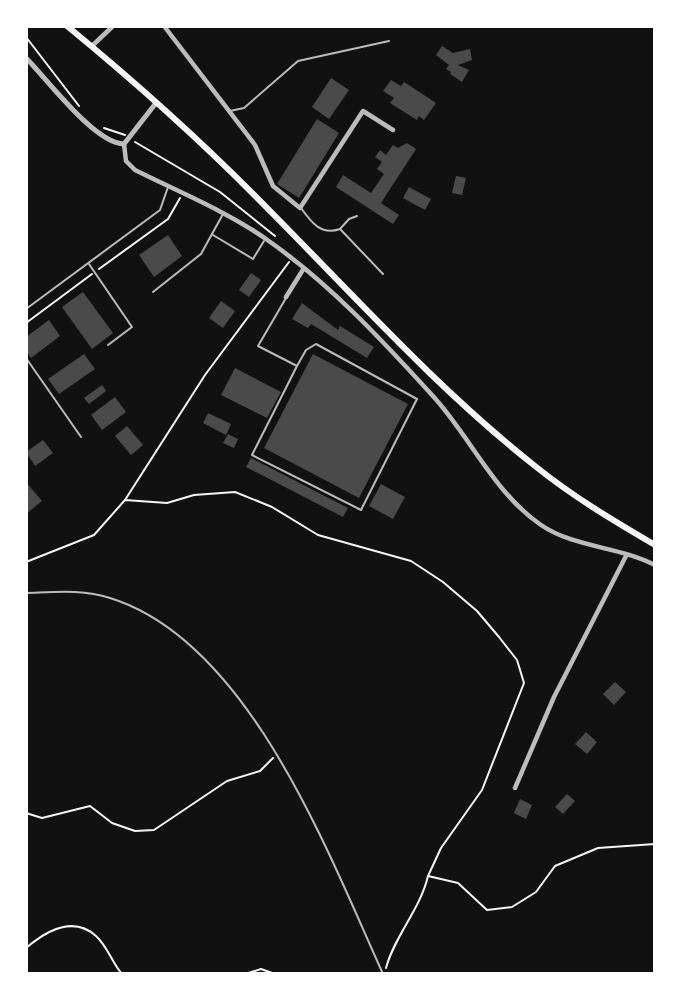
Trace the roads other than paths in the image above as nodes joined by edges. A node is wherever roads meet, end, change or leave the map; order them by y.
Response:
1 (67, 26) edge
2 (113, 26) edge
3 (164, 26) edge
4 (389, 41) dead end
5 (92, 46) junction
6 (26, 58) edge
7 (156, 103) junction
8 (229, 111) junction
9 (393, 130) dead end
10 (124, 144) junction
11 (168, 187) junction
12 (300, 208) junction
13 (223, 213) junction
14 (357, 216) dead end
15 (340, 229) junction
16 (212, 234) junction
17 (266, 239) junction
18 (88, 263) junction
19 (304, 268) junction
20 (383, 274) dead end
21 (153, 292) dead end
22 (286, 297) joint
23 (26, 309) edge
24 (108, 345) dead end
25 (26, 358) edge
26 (298, 366) junction
27 (81, 437) dead end
28 (655, 545) edge
29 (627, 556) junction
30 (655, 565) edge
31 (26, 593) edge
32 (515, 788) dead end
33 (384, 974) edge

1 - 5 main road
2 - 5 street
3 - 8 street
4 - 8 lane
5 - 7 main road
6 - 10 street
7 - 10 street
7 - 28 main road
8 - 12 street
9 - 12 street
10 - 11 street
11 - 13 street
11 - 18 lane
12 - 15 lane
13 - 16 lane
13 - 17 street
14 - 15 lane
15 - 20 lane
16 - 17 lane
16 - 21 lane
17 - 19 street
18 - 23 lane
18 - 24 lane
19 - 22 street
19 - 29 street
22 - 26 lane
25 - 27 lane
26 - 26 lane
29 - 30 street
29 - 32 street
31 - 33 lane

